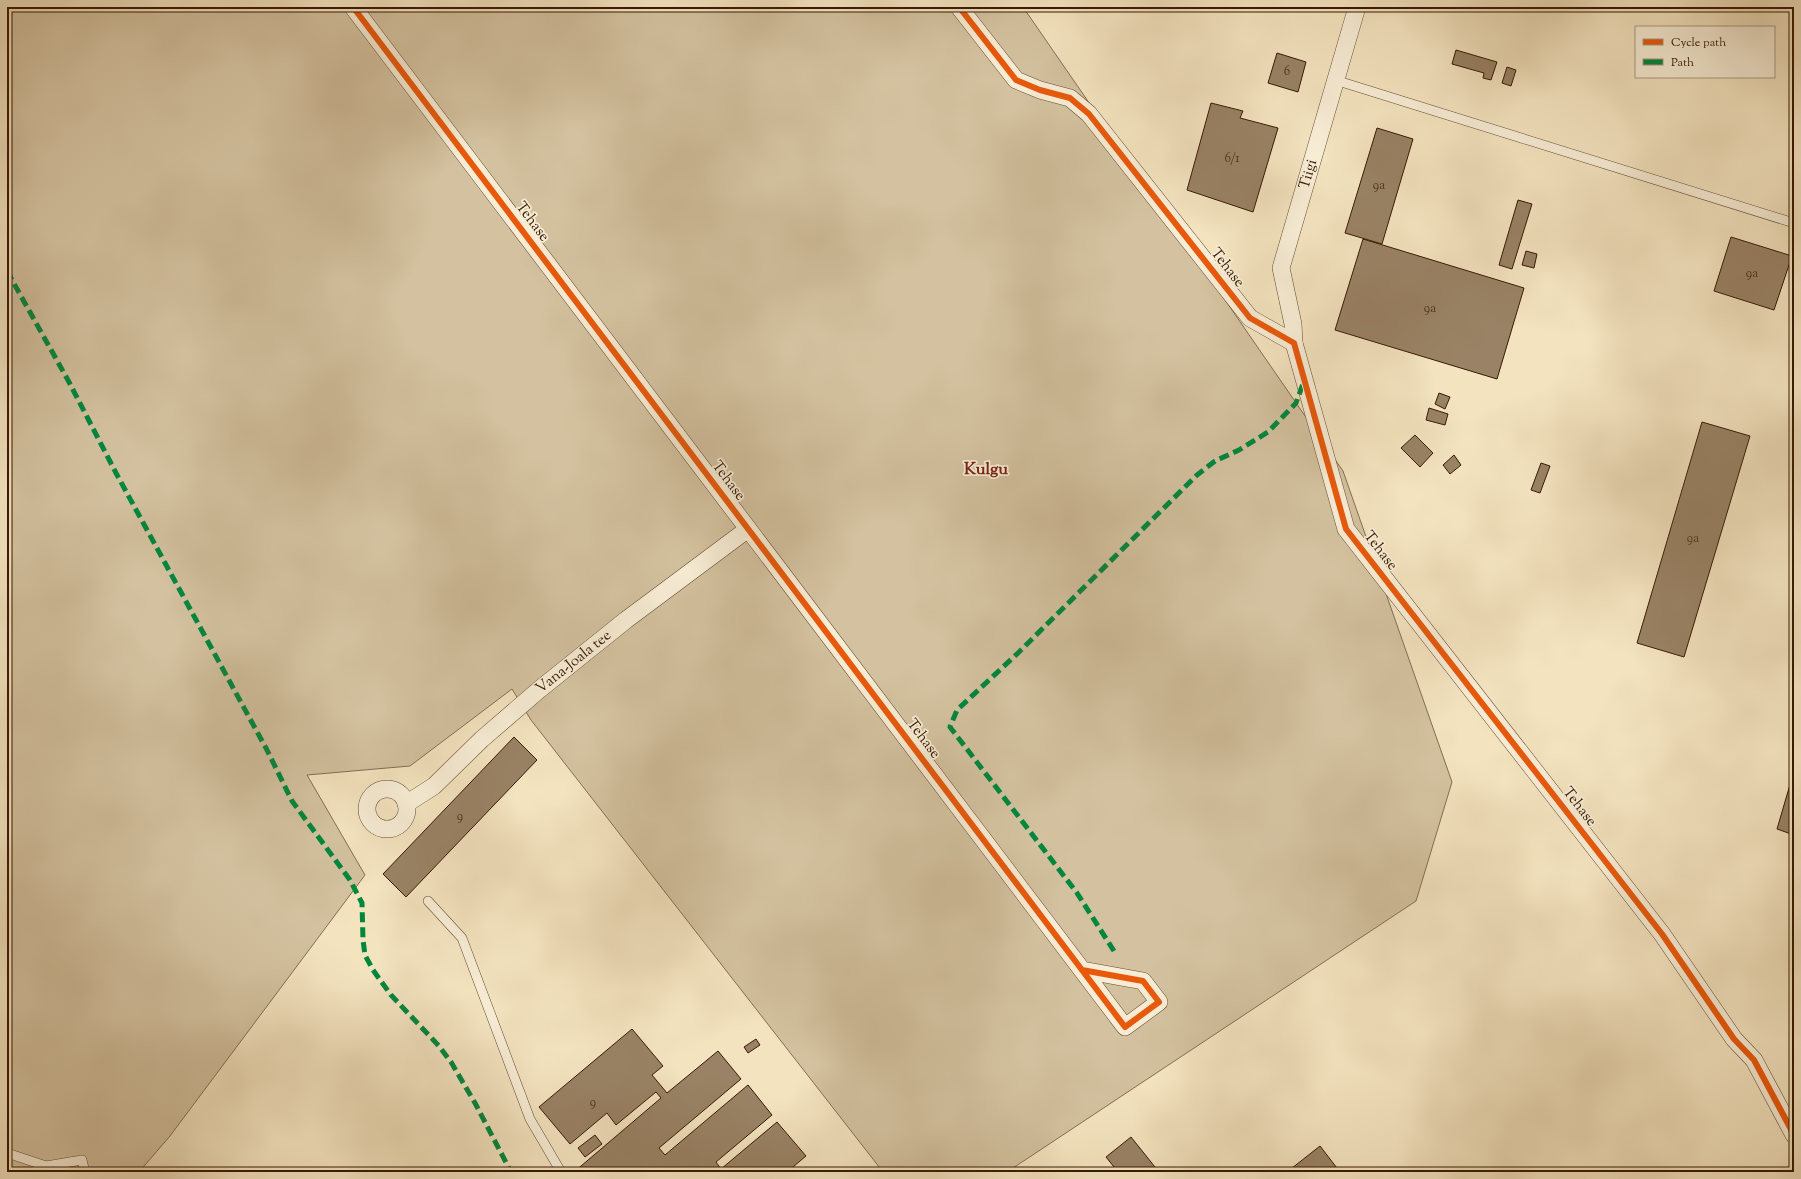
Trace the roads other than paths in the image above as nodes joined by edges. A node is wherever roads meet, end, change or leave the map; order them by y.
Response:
1 (353, 7) edge
2 (960, 7) edge
3 (1357, 7) edge
4 (1335, 80) junction
5 (1794, 223) edge
6 (1294, 342) junction
7 (748, 528) junction
8 (406, 804) dead end
9 (428, 901) dead end
10 (1082, 970) dead end
11 (1794, 1135) edge
12 (7, 1151) edge
13 (85, 1172) edge
14 (561, 1172) edge

1 - 7 street, Tehase
2 - 6 street, Tehase
3 - 4 street, Tiigi
4 - 5 lane
4 - 6 street, Tiigi
6 - 11 street, Tehase
7 - 8 street, Vana-Joala tee
7 - 10 street, Tehase
9 - 14 lane
12 - 13 lane

